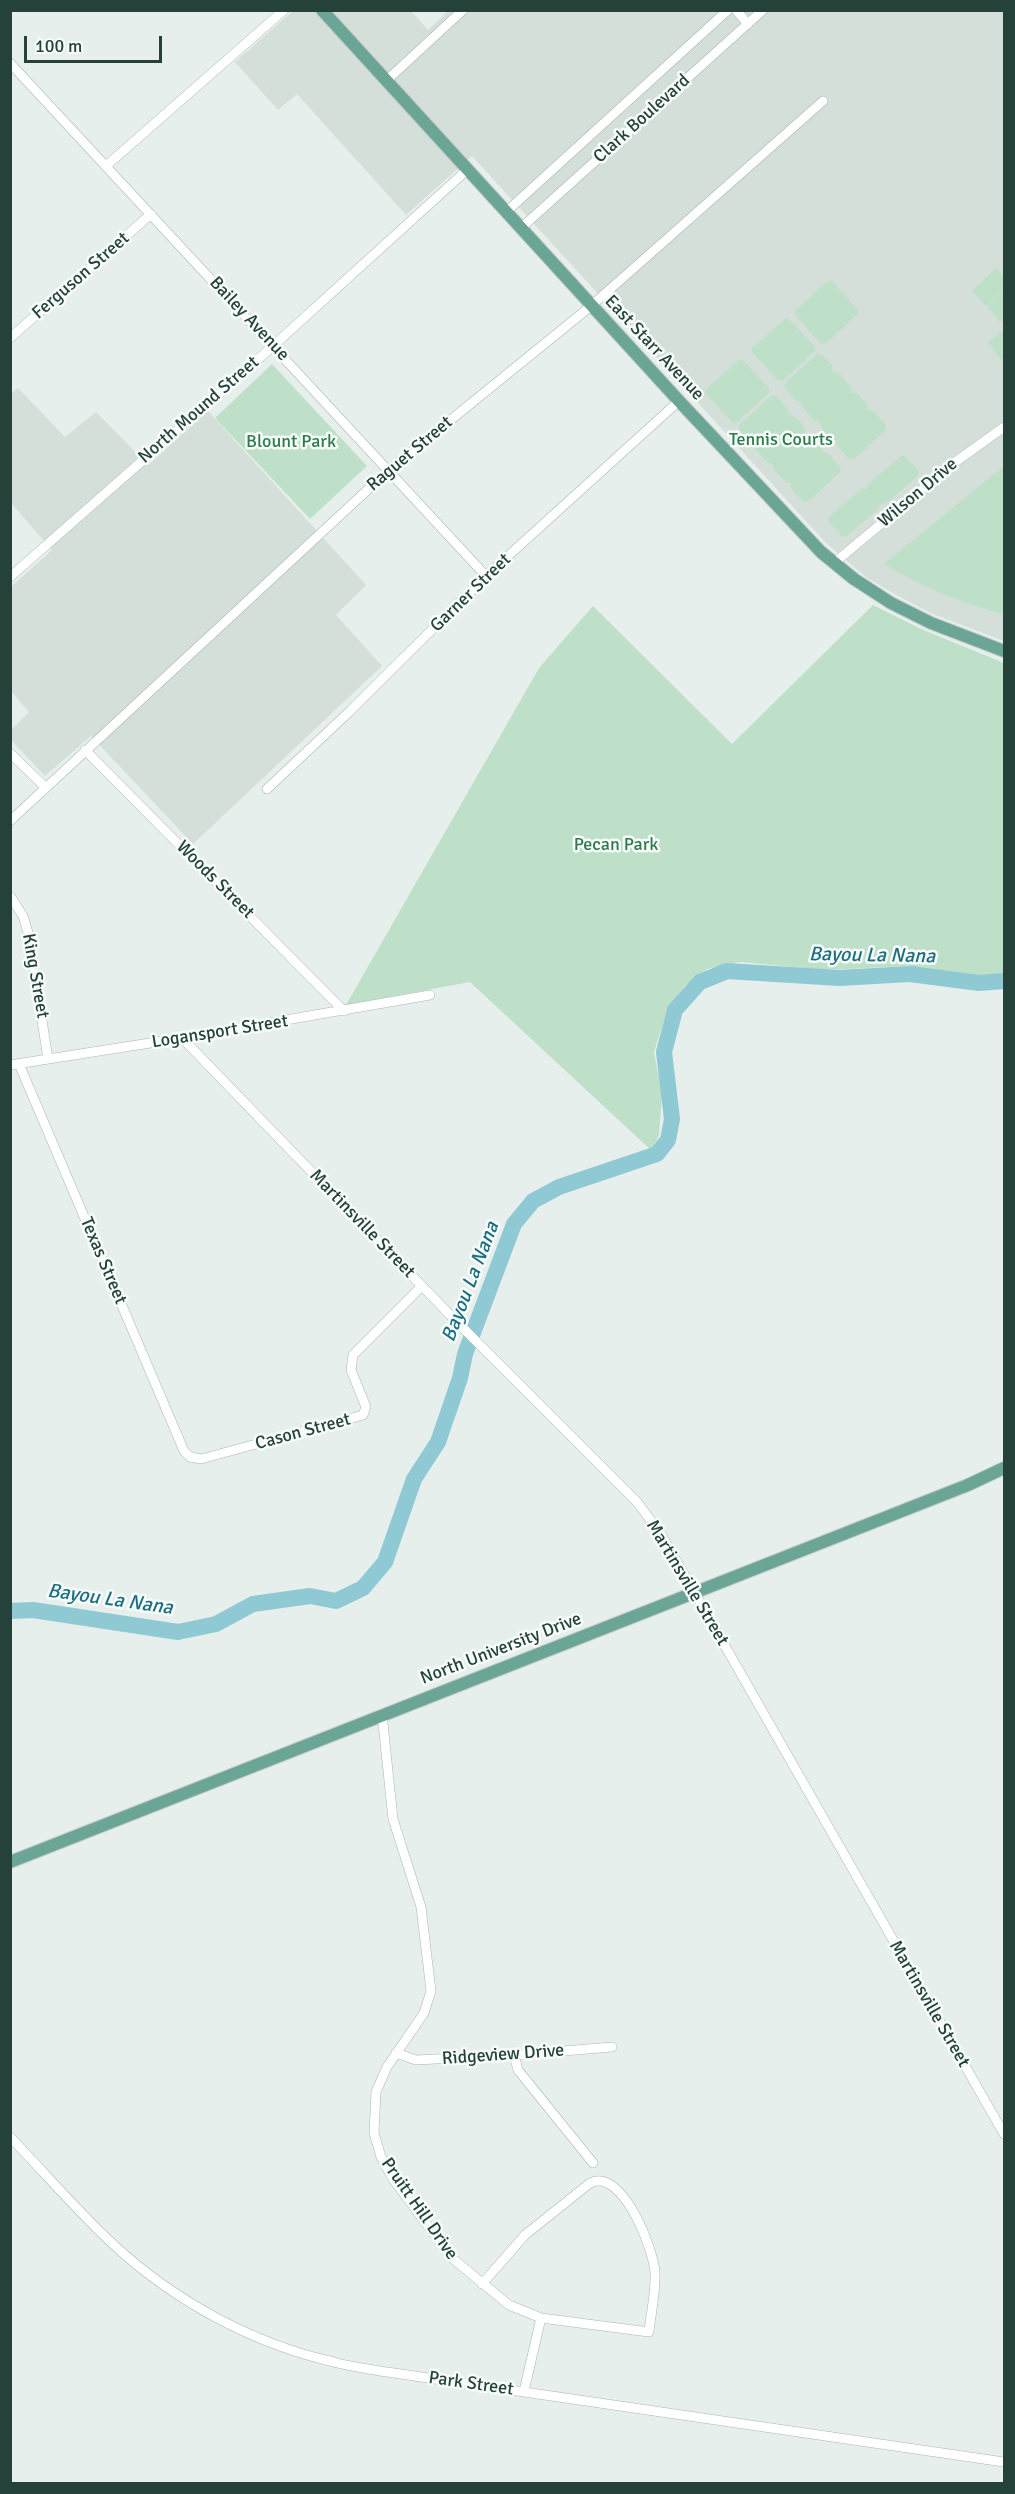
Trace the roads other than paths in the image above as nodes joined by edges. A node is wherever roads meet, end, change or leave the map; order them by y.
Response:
1 (284, 10) edge
2 (322, 10) edge
3 (463, 10) edge
4 (729, 10) edge
5 (736, 10) edge
6 (763, 10) edge
7 (748, 24) junction
8 (10, 63) edge
9 (386, 81) junction
10 (823, 101) dead end
11 (106, 166) junction
12 (467, 170) junction
13 (506, 212) junction
14 (151, 214) junction
15 (521, 228) junction
16 (591, 306) junction
17 (10, 338) edge
18 (273, 346) junction
19 (679, 401) junction
20 (1005, 427) edge
21 (389, 470) junction
22 (834, 563) junction
23 (486, 576) junction
24 (10, 577) edge
25 (1005, 651) edge
26 (85, 750) junction
27 (10, 753) edge
28 (45, 787) junction
29 (267, 789) dead end
30 (10, 821) edge
31 (10, 896) edge
32 (430, 995) dead end
33 (344, 1011) junction
34 (182, 1038) junction
35 (48, 1059) junction
36 (15, 1064) edge
37 (422, 1286) junction
38 (190, 1457) joint
39 (1005, 1468) edge
40 (695, 1593) junction
41 (382, 1714) junction
42 (10, 1862) edge
43 (612, 2047) dead end
44 (396, 2053) junction
45 (514, 2055) junction
46 (1005, 2134) edge
47 (10, 2137) edge
48 (593, 2163) dead end
49 (482, 2284) junction
50 (541, 2318) junction
51 (524, 2391) junction
52 (1005, 2462) edge

1 - 11 street
2 - 9 main road, East Starr Avenue
3 - 9 street
4 - 13 street, Clark Boulevard
5 - 7 street
6 - 7 street, Clark Boulevard
7 - 15 street, Clark Boulevard
8 - 11 street, Bailey Avenue
9 - 12 main road, East Starr Avenue
10 - 16 street, Raguet Street
11 - 14 street, Bailey Avenue
12 - 13 main road, East Starr Avenue
12 - 18 street, North Mound Street
13 - 15 main road, East Starr Avenue
14 - 17 street, Ferguson Street
14 - 18 street, Bailey Avenue
15 - 16 main road, East Starr Avenue
16 - 19 main road, East Starr Avenue
16 - 21 street, Raguet Street
18 - 21 street, Bailey Avenue
18 - 24 street, North Mound Street
19 - 22 main road, East Starr Avenue
19 - 23 street, Garner Street
20 - 22 street, Wilson Drive
21 - 23 street, Bailey Avenue
21 - 26 street, Raguet Street
22 - 25 main road, East Starr Avenue
23 - 29 street, Garner Street
26 - 28 street, Raguet Street
26 - 33 street, Woods Street
27 - 28 street
28 - 30 street, Raguet Street
31 - 35 street, King Street
32 - 33 street, Logansport Street
33 - 34 street, Logansport Street
34 - 35 street, Logansport Street
34 - 37 street, Martinsville Street
35 - 36 street, Logansport Street
36 - 38 street, Texas Street
37 - 38 street, Cason Street
37 - 40 street, Martinsville Street
39 - 40 main road, North University Drive
40 - 41 main road, North University Drive
40 - 46 street, Martinsville Street
41 - 42 main road, North University Drive
41 - 44 street, Pruitt Hill Drive
43 - 45 street, Ridgeview Drive
44 - 45 street, Ridgeview Drive
44 - 49 street, Pruitt Hill Drive
45 - 48 street
47 - 51 street, Park Street
49 - 50 street, Pruitt Hill Drive
49 - 50 street, Pruitt Hill Drive
50 - 51 street
51 - 52 street, Park Street

